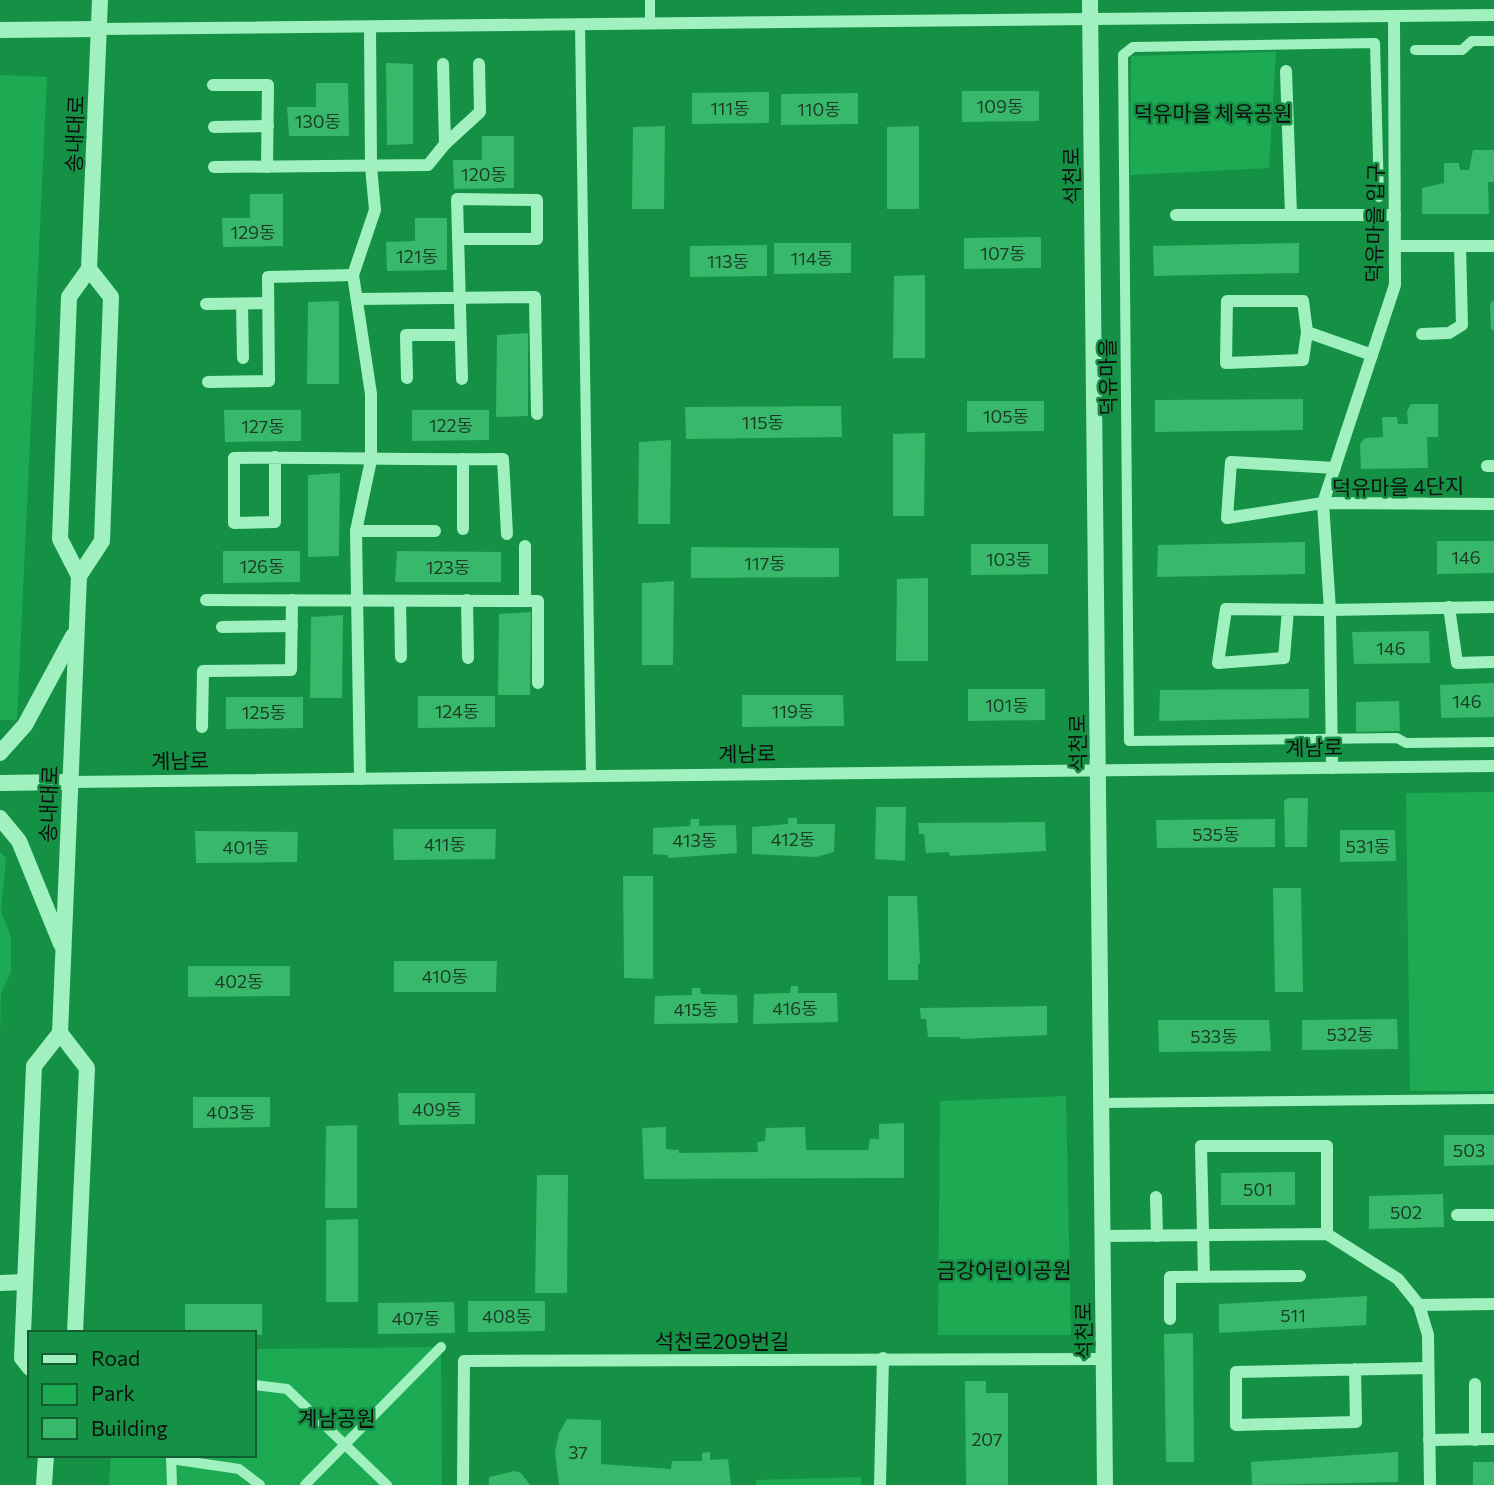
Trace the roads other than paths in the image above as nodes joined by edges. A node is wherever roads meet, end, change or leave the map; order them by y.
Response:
1 (100, 0) edge
2 (650, 0) edge
3 (1090, 0) edge
4 (1494, 15) edge
5 (1394, 16) junction
6 (1090, 21) junction
7 (650, 24) junction
8 (580, 25) junction
9 (370, 27) junction
10 (99, 29) junction
11 (0, 30) edge
12 (1494, 41) edge
13 (1415, 50) dead end
14 (443, 64) dead end
15 (479, 64) dead end
16 (1286, 71) dead end
17 (213, 85) dead end
18 (268, 126) junction
19 (214, 127) dead end
20 (445, 144) junction
21 (214, 167) dead end
22 (267, 167) junction
23 (371, 167) junction
24 (1379, 197) dead end
25 (1176, 215) dead end
26 (1291, 215) junction
27 (1395, 215) junction
28 (458, 239) junction
29 (1395, 246) junction
30 (1460, 246) junction
31 (1494, 246) edge
32 (89, 269) junction
33 (354, 275) junction
34 (459, 298) junction
35 (357, 299) junction
36 (268, 303) junction
37 (206, 304) dead end
38 (242, 304) junction
39 (1307, 332) junction
40 (1422, 334) dead end
41 (460, 335) junction
42 (1372, 355) junction
43 (243, 358) dead end
44 (407, 378) dead end
45 (462, 379) dead end
46 (208, 382) dead end
47 (537, 414) dead end
48 (275, 457) junction
49 (463, 459) junction
50 (371, 460) junction
51 (1335, 468) junction
52 (1324, 503) junction
53 (1494, 503) edge
54 (463, 529) dead end
55 (356, 531) junction
56 (435, 531) dead end
57 (507, 534) dead end
58 (525, 546) dead end
59 (79, 576) junction
60 (206, 600) dead end
61 (292, 600) junction
62 (357, 600) junction
63 (400, 600) junction
64 (467, 600) junction
65 (525, 601) junction
66 (1449, 607) junction
67 (1494, 607) edge
68 (1288, 610) junction
69 (1330, 610) junction
70 (292, 626) junction
71 (222, 627) dead end
72 (76, 630) junction
73 (401, 657) dead end
74 (468, 658) dead end
75 (1494, 662) edge
76 (538, 683) dead end
77 (202, 727) dead end
78 (1331, 739) junction
79 (1494, 742) edge
80 (0, 752) edge
81 (1494, 766) edge
82 (1332, 768) junction
83 (1098, 770) junction
84 (591, 776) junction
85 (360, 779) junction
86 (70, 782) junction
87 (0, 783) edge
88 (0, 818) edge
89 (63, 949) junction
90 (60, 1033) junction
91 (1494, 1098) edge
92 (1101, 1103) junction
93 (1156, 1197) dead end
94 (1457, 1215) dead end
95 (1494, 1215) edge
96 (1327, 1234) junction
97 (1203, 1235) junction
98 (1103, 1236) junction
99 (1157, 1236) junction
100 (1203, 1276) junction
101 (1300, 1276) dead end
102 (25, 1282) junction
103 (0, 1283) edge
104 (1419, 1304) junction
105 (1494, 1304) edge
106 (1170, 1319) dead end
107 (75, 1331) edge
108 (441, 1347) dead end
109 (883, 1358) junction
110 (1104, 1359) junction
111 (28, 1366) edge
112 (1428, 1368) junction
113 (1355, 1369) junction
114 (1475, 1384) dead end
115 (256, 1385) edge
116 (1494, 1439) edge
117 (1429, 1440) junction
118 (1475, 1440) junction
119 (346, 1444) junction
120 (46, 1457) edge
121 (171, 1457) edge
122 (44, 1485) edge
123 (172, 1485) edge
124 (260, 1485) edge
125 (305, 1485) edge
126 (387, 1485) edge
127 (463, 1485) edge
128 (880, 1485) edge
129 (1105, 1485) edge
130 (1430, 1485) edge

1 - 10 street, 송내대로
2 - 7 street
3 - 6 street, 석천로
4 - 5 street
5 - 6 street
5 - 27 street, 덕유마을 입구
6 - 7 street
6 - 83 street, 석천로
7 - 8 street
8 - 9 street
8 - 84 street
9 - 10 street
9 - 23 street
10 - 11 street
10 - 32 street, 송내대로
12 - 13 street
14 - 20 street
15 - 20 street
16 - 26 street
17 - 18 street
18 - 19 street
18 - 22 street
20 - 23 street
21 - 22 street
22 - 23 street
23 - 33 street
24 - 78 street, 덕유마을
25 - 26 street
26 - 27 street
27 - 29 street, 덕유마을 입구
28 - 28 street
28 - 34 street
29 - 30 street
29 - 42 street, 덕유마을 입구
30 - 31 street
30 - 40 street
32 - 59 street
32 - 59 street
33 - 35 street
33 - 36 street
34 - 35 street
34 - 41 street
34 - 47 street
35 - 50 street
36 - 38 street
36 - 46 street
37 - 38 street
38 - 43 street
39 - 39 street
39 - 42 street
41 - 44 street
41 - 45 street
42 - 51 street, 덕유마을 입구
48 - 48 street
48 - 50 street
49 - 50 street
49 - 54 street
49 - 57 street
50 - 55 street
51 - 52 street, 덕유마을 입구
51 - 52 street
52 - 53 street, 덕유마을 4단지
52 - 69 street, 덕유마을 4단지
55 - 56 street
55 - 62 street
58 - 65 street
59 - 72 street, 송내대로
60 - 61 street
61 - 62 street
61 - 70 street
62 - 63 street
62 - 85 street
63 - 64 street
63 - 73 street
64 - 65 street
64 - 74 street
65 - 76 street
66 - 67 street
66 - 69 street
66 - 75 street
68 - 68 street
68 - 69 street
69 - 78 street, 덕유마을 4단지
70 - 71 street
70 - 77 street
72 - 80 street
72 - 86 street, 송내대로
78 - 79 street, 덕유마을
78 - 82 street, 덕유마을 4단지
81 - 82 street, 계남로
82 - 83 street, 계남로
83 - 84 street, 계남로
83 - 92 street, 석천로
84 - 85 street, 계남로
85 - 86 street, 계남로
86 - 87 street, 계남로
86 - 89 street, 송내대로
88 - 89 street
89 - 90 street, 송내대로
90 - 102 street
90 - 107 street
91 - 92 street
92 - 98 street, 석천로
93 - 99 street
94 - 95 street
96 - 97 street
96 - 97 street
96 - 104 street
97 - 99 street
97 - 100 street
98 - 99 street
98 - 110 street, 석천로
100 - 101 street
100 - 106 street
102 - 103 street
102 - 111 street
104 - 105 street
104 - 112 street
108 - 119 street
109 - 110 street, 석천로209번길
109 - 127 street, 석천로209번길
109 - 128 street
110 - 129 street, 석천로
112 - 113 street
112 - 117 street
113 - 113 street
114 - 118 street
115 - 119 street
116 - 118 street
117 - 118 street
117 - 130 street
119 - 125 street
119 - 126 street
120 - 122 street
121 - 123 street
121 - 124 street

